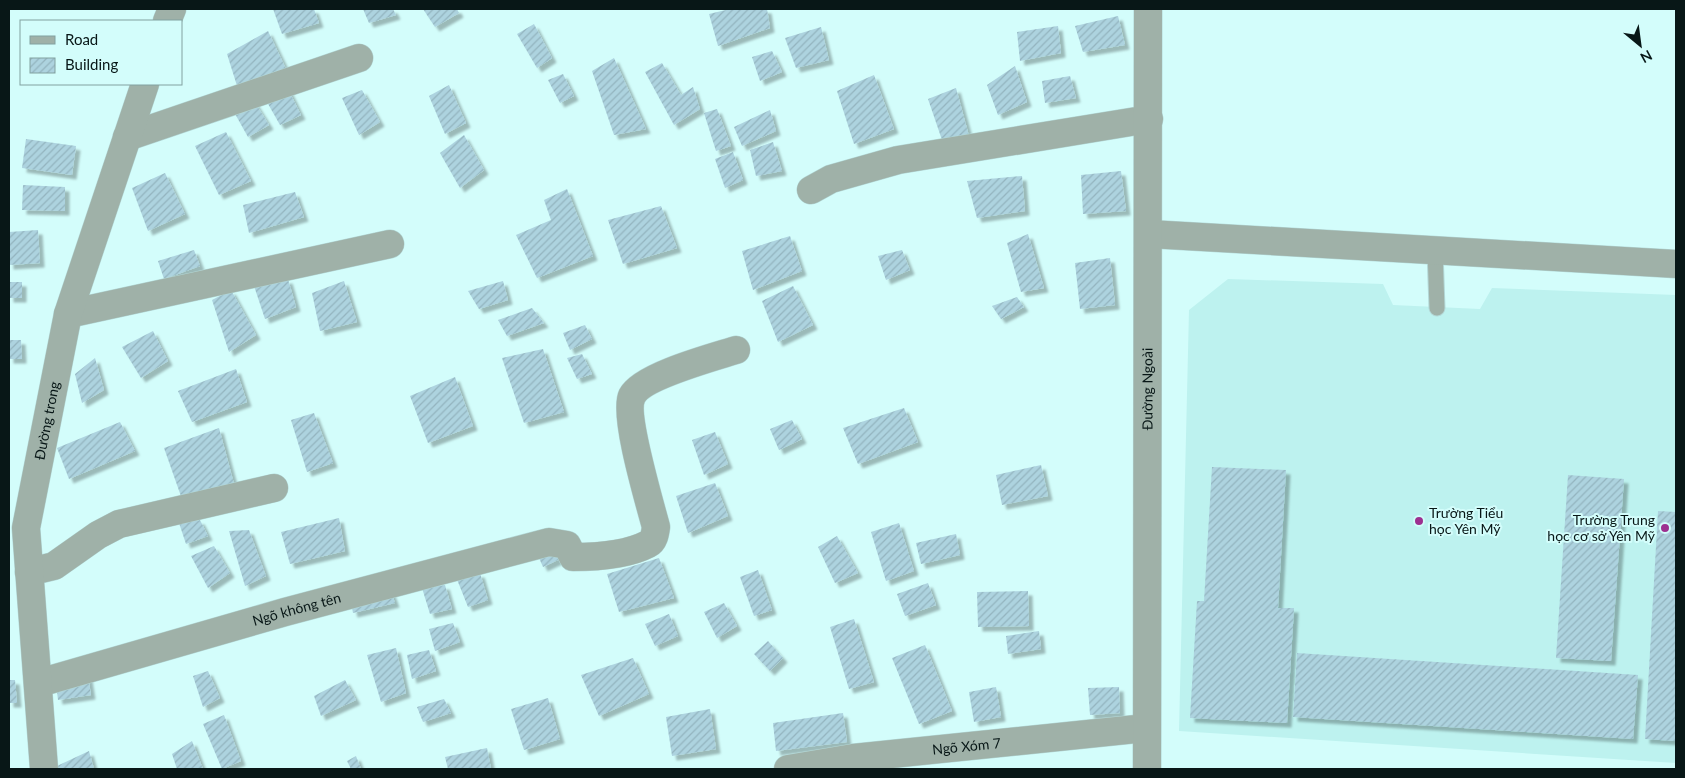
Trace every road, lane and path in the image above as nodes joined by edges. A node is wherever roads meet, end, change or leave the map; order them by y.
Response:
1 (1148, 9) edge
2 (359, 58) dead end
3 (145, 85) edge
4 (1149, 119) junction
5 (126, 137) junction
6 (811, 190) dead end
7 (1149, 234) junction
8 (390, 244) dead end
9 (1435, 251) junction
10 (1676, 264) edge
11 (1437, 308) dead end
12 (68, 314) junction
13 (736, 350) dead end
14 (274, 488) dead end
15 (29, 572) junction
16 (39, 683) junction
17 (1146, 728) junction
18 (44, 769) edge
19 (788, 769) edge
20 (1147, 769) edge

1 - 4 street, Đường Ngoài
2 - 5 street
3 - 5 street, Đường trong
4 - 6 street
4 - 7 street, Đường Ngoài
5 - 12 street, Đường trong
7 - 9 street
7 - 17 street, Đường Ngoài
8 - 12 street
9 - 10 street
9 - 11 lane
12 - 15 street, Đường trong
13 - 16 street, Ngõ không tên
14 - 15 street
15 - 16 street, Đường trong
16 - 18 street, Đường trong
17 - 19 street, Ngõ Xóm 7
17 - 20 street, Đường Ngoài

